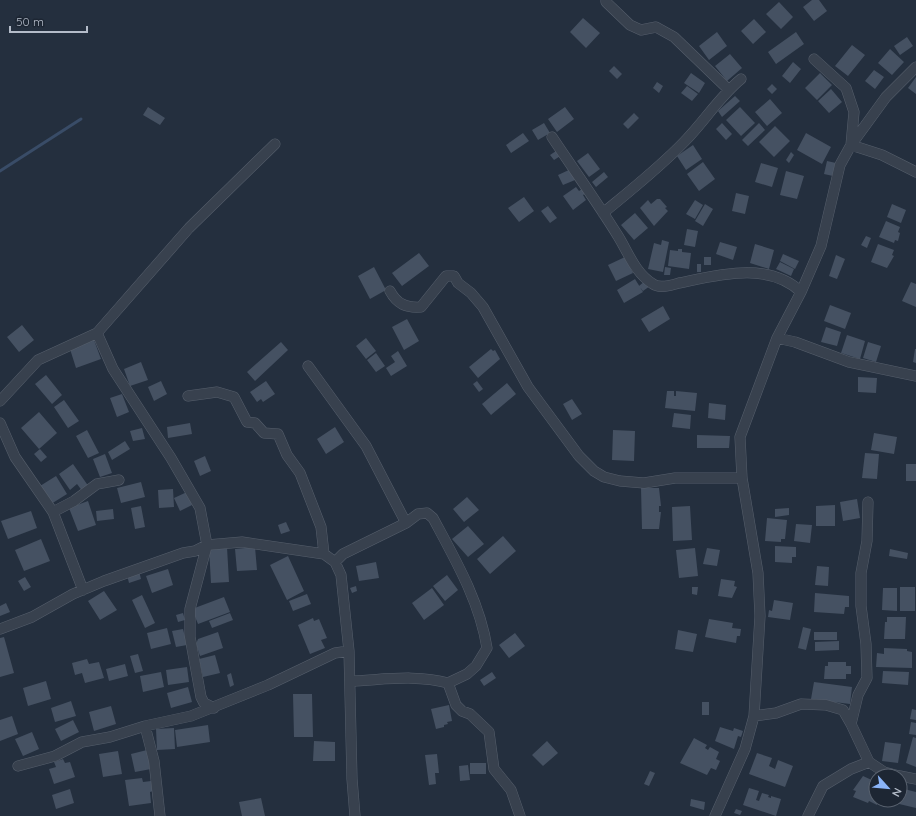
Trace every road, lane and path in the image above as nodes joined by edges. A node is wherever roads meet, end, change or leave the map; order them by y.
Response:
1 (606, 0) edge
2 (814, 59) dead end
3 (916, 67) edge
4 (742, 79) dead end
5 (728, 89) junction
6 (552, 137) dead end
7 (276, 144) dead end
8 (851, 145) junction
9 (916, 172) edge
10 (603, 213) junction
11 (390, 291) dead end
12 (801, 292) junction
13 (97, 333) junction
14 (777, 338) junction
15 (308, 366) dead end
16 (916, 376) edge
17 (188, 396) dead end
18 (0, 401) edge
19 (0, 424) edge
20 (742, 478) junction
21 (119, 480) dead end
22 (868, 502) dead end
23 (53, 512) junction
24 (406, 523) junction
25 (207, 545) junction
26 (324, 554) junction
27 (335, 562) junction
28 (83, 590) junction
29 (0, 629) edge
30 (349, 651) junction
31 (350, 681) junction
32 (448, 683) junction
33 (214, 708) junction
34 (754, 716) junction
35 (851, 724) junction
36 (145, 726) junction
37 (869, 762) junction
38 (18, 766) dead end
39 (878, 768) edge
40 (718, 815) edge
41 (160, 816) edge
42 (355, 816) edge
43 (520, 816) edge
44 (808, 816) edge

1 - 5 street
2 - 8 street
3 - 8 street
4 - 5 street
5 - 10 street
6 - 10 street
7 - 13 street
8 - 9 street
8 - 12 street
10 - 12 street
11 - 20 street
12 - 14 street
13 - 18 street
13 - 25 street
14 - 16 street
14 - 20 street
15 - 24 street
17 - 26 street
19 - 23 street
20 - 34 street
21 - 23 street
22 - 35 street
23 - 28 street
24 - 27 street
24 - 32 street
25 - 26 street
25 - 28 street
25 - 33 street
26 - 27 street
27 - 30 street
28 - 29 street
30 - 31 street
30 - 33 street
31 - 32 street
31 - 42 street
32 - 43 street
33 - 36 street
34 - 35 street
34 - 40 street
35 - 37 street
36 - 38 street
36 - 41 street
37 - 39 street
37 - 44 street

